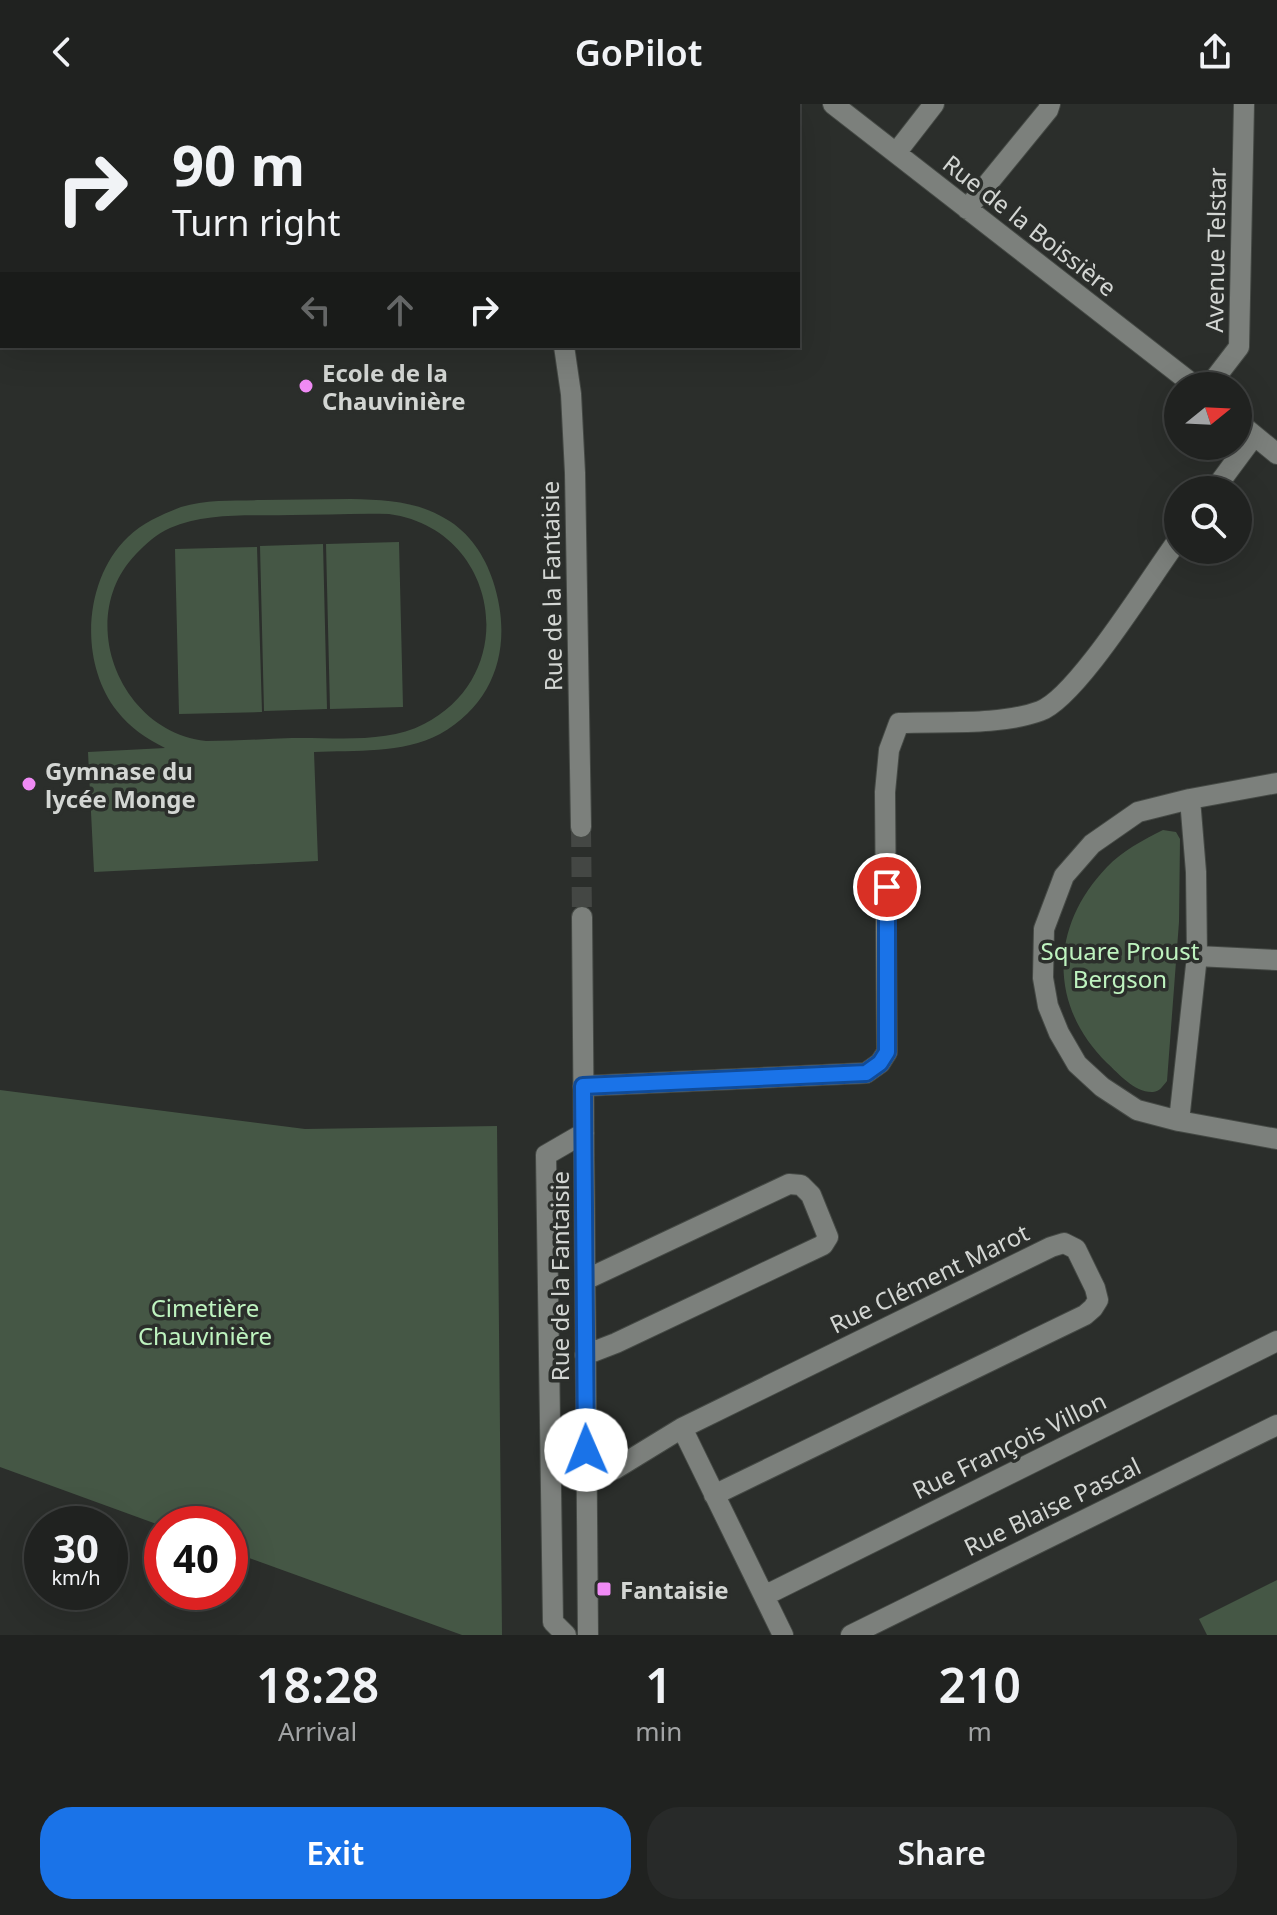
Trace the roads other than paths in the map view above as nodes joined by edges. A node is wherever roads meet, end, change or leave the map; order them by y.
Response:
1 (833, 104) edge
2 (934, 104) edge
3 (1050, 104) edge
4 (1244, 104) edge
5 (896, 153) junction
6 (967, 209) junction
7 (564, 348) edge
8 (1177, 372) edge
9 (1220, 372) edge
10 (1252, 434) edge
11 (1277, 454) edge
12 (1164, 560) edge
13 (1277, 783) edge
14 (1190, 799) junction
15 (581, 827) tunnel mouth
16 (582, 917) tunnel mouth
17 (1197, 956) junction
18 (1277, 960) edge
19 (583, 1086) junction
20 (1179, 1121) junction
21 (584, 1133) junction
22 (1277, 1139) edge
23 (585, 1280) junction
24 (1277, 1341) edge
25 (585, 1355) junction
26 (586, 1392) junction
27 (549, 1393) junction
28 (1277, 1425) edge
29 (682, 1428) junction
30 (586, 1479) junction
31 (714, 1495) junction
32 (764, 1596) junction
33 (566, 1635) edge
34 (588, 1635) edge
35 (783, 1635) edge
36 (851, 1635) edge

1 - 5 street, Rue de la Boissière
2 - 5 street
3 - 6 street
4 - 9 street, Avenue Telstar
5 - 6 street, Rue de la Boissière
6 - 8 street, Rue de la Boissière
7 - 15 street, Rue de la Fantaisie
10 - 11 street
12 - 19 street
13 - 14 street
14 - 17 street
14 - 20 street
16 - 19 street, Rue de la Fantaisie
17 - 18 street
17 - 20 street
19 - 21 street, Rue de la Fantaisie
20 - 22 street
21 - 23 street, Rue de la Fantaisie
21 - 27 street
23 - 25 street, Rue de la Fantaisie
23 - 25 street
24 - 32 street, Rue François Villon
25 - 26 street, Rue de la Fantaisie
26 - 27 street
26 - 30 street, Rue de la Fantaisie
27 - 33 street
28 - 36 street, Rue Blaise Pascal
29 - 30 street, Rue Clément Marot
29 - 31 street
29 - 31 street, Rue Clément Marot
30 - 34 street, Rue de la Fantaisie
31 - 32 street
32 - 35 street

